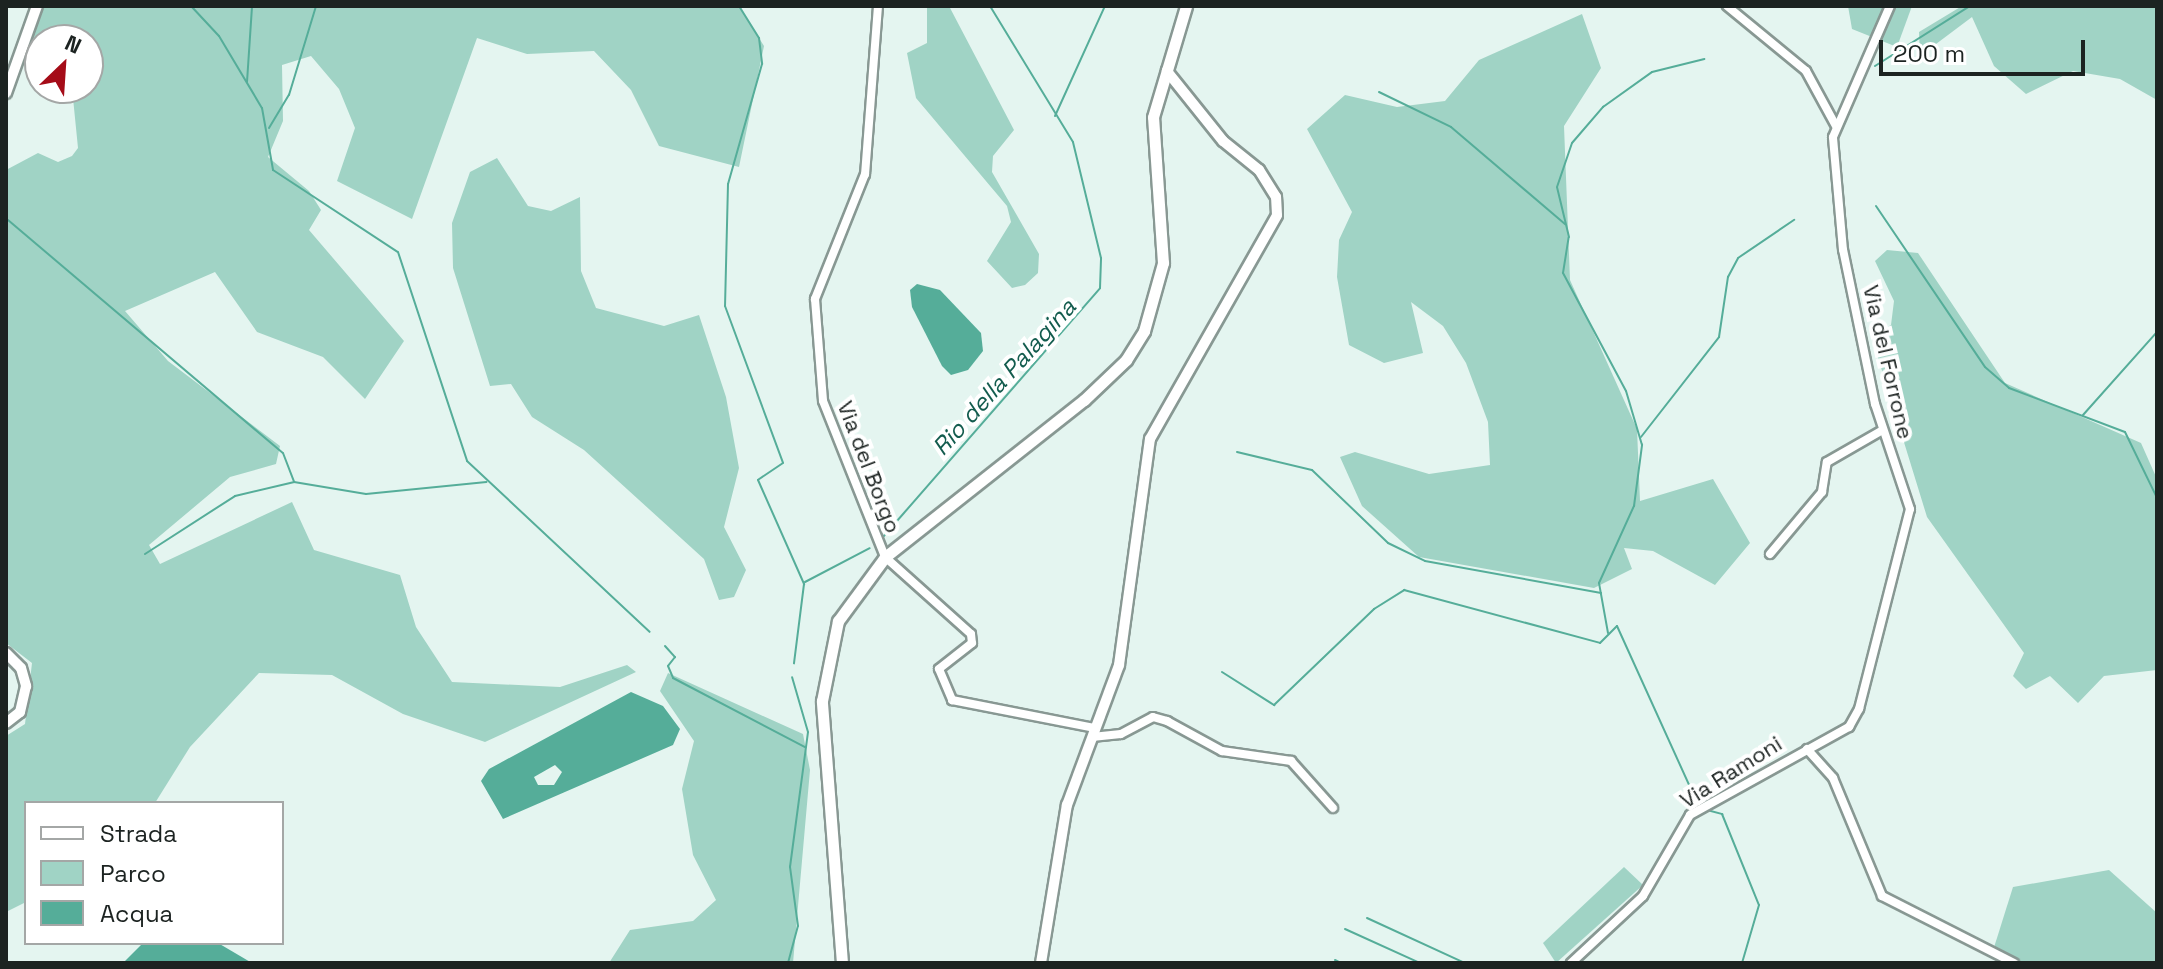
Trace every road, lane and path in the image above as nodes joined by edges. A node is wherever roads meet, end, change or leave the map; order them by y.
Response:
1 (37, 6) edge
2 (878, 6) edge
3 (1186, 6) edge
4 (1727, 6) edge
5 (1890, 6) edge
6 (1167, 71) junction
7 (6, 93) edge
8 (1836, 127) junction
9 (1881, 431) junction
10 (1770, 554) dead end
11 (885, 557) junction
12 (6, 653) edge
13 (6, 723) edge
14 (1094, 733) junction
15 (1807, 749) junction
16 (1333, 808) dead end
17 (842, 963) edge
18 (1041, 963) edge
19 (1571, 963) edge
20 (2014, 963) edge

1 - 7 street
2 - 11 street, Via del Borgo
3 - 6 main road
4 - 8 street
5 - 8 street, Via del Forrone
6 - 11 main road
6 - 14 street
8 - 9 street, Via del Forrone
9 - 10 street
9 - 15 street, Via del Forrone
11 - 14 street, Via del Borgo
11 - 17 main road
12 - 13 street
14 - 16 street
14 - 18 street
15 - 19 street, Via Ramoni
15 - 20 street, Via Ramoni

